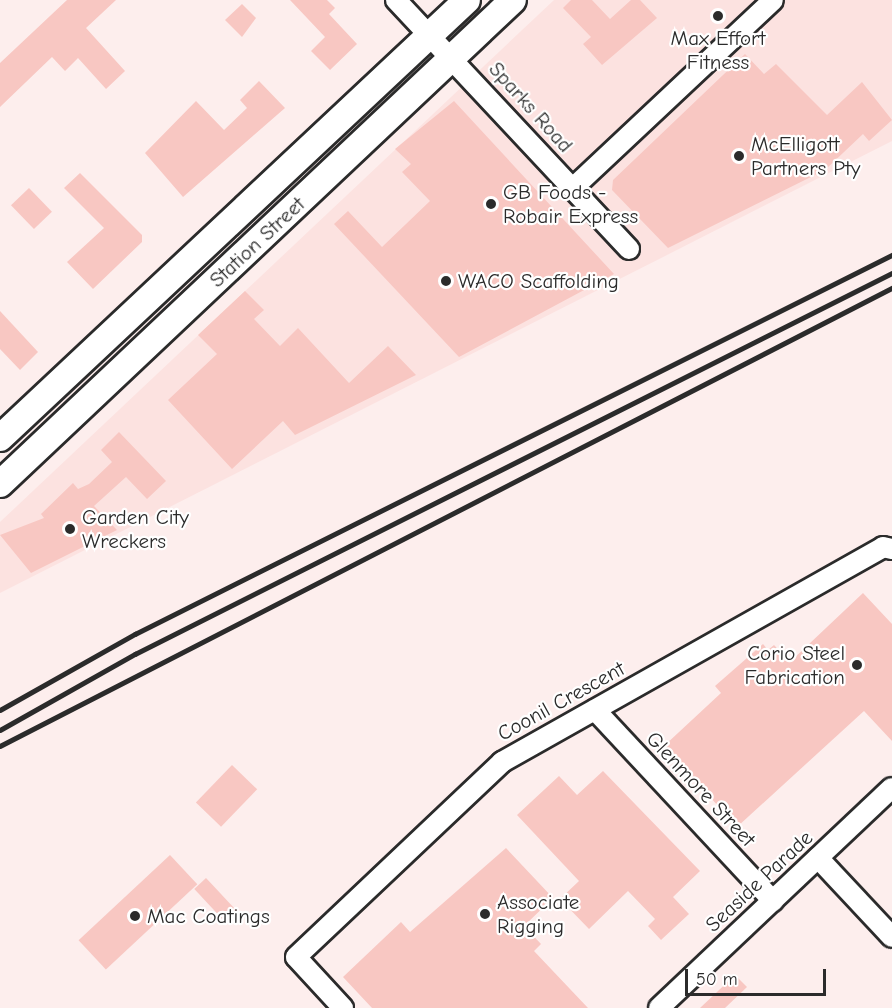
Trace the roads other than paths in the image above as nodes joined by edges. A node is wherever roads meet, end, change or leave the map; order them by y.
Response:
1 (396, 0) edge
2 (467, 0) edge
3 (513, 0) edge
4 (773, 0) edge
5 (430, 35) junction
6 (452, 57) junction
7 (573, 188) junction
8 (629, 249) dead end
9 (4, 428) edge
10 (0, 484) edge
11 (892, 549) edge
12 (595, 710) junction
13 (892, 788) edge
14 (818, 858) junction
15 (773, 901) junction
16 (892, 937) edge
17 (343, 1008) edge
18 (659, 1008) edge

1 - 5 street, Sparks Road
2 - 5 main road, Station Street
3 - 6 main road, Station Street
4 - 7 street
5 - 6 street, Sparks Road
5 - 9 main road, Station Street
6 - 7 street, Sparks Road
6 - 10 main road, Station Street
7 - 8 street, Sparks Road
11 - 12 street, Coonil Crescent
12 - 15 street, Glenmore Street
12 - 17 street, Coonil Crescent
13 - 14 street, Seaside Parade
14 - 15 street, Seaside Parade
14 - 16 street
15 - 18 street, Seaside Parade

